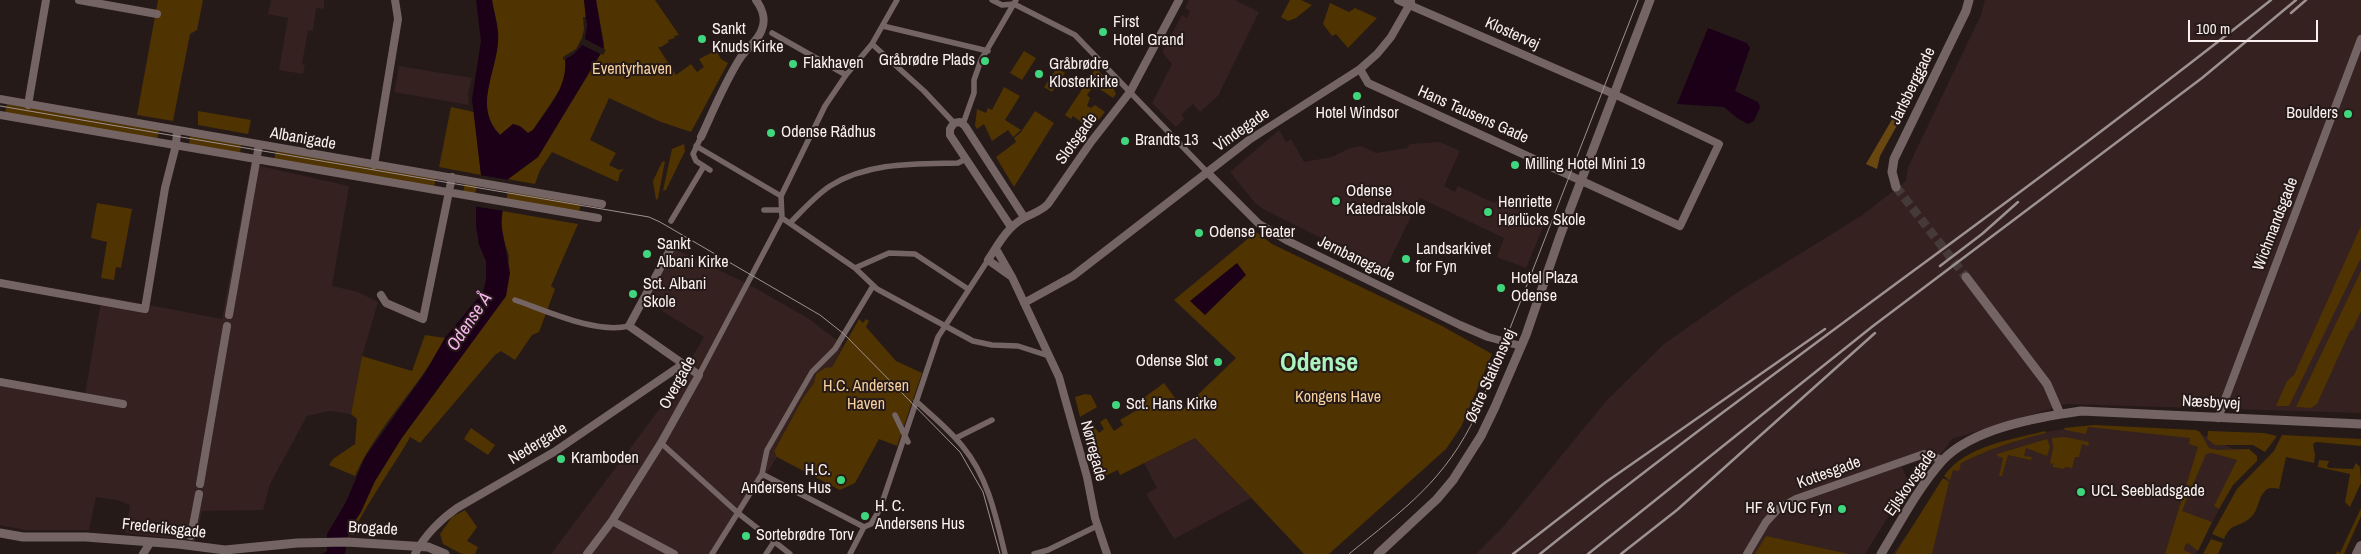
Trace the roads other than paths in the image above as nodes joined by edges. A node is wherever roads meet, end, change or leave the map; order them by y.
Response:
1 (46, 0) edge
2 (79, 0) edge
3 (395, 0) edge
4 (756, 0) edge
5 (897, 0) edge
6 (992, 0) edge
7 (1178, 0) edge
8 (1398, 0) edge
9 (1650, 0) edge
10 (1969, 0) edge
11 (1015, 2) edge
12 (1411, 2) edge
13 (157, 14) dead end
14 (883, 26) junction
15 (772, 33) dead end
16 (2361, 39) edge
17 (872, 44) junction
18 (988, 51) junction
19 (1360, 69) junction
20 (846, 75) junction
21 (1130, 92) junction
22 (1614, 94) junction
23 (0, 100) edge
24 (28, 105) junction
25 (0, 115) edge
26 (954, 123) junction
27 (963, 124) junction
28 (176, 130) junction
29 (188, 133) junction
30 (701, 136) joint
31 (176, 145) junction
32 (259, 145) junction
33 (696, 146) junction
34 (257, 159) junction
35 (966, 160) junction
36 (374, 165) junction
37 (1207, 172) junction
38 (452, 178) junction
39 (1582, 179) junction
40 (1896, 187) tunnel mouth
41 (448, 193) junction
42 (781, 196) junction
43 (602, 204) dead end
44 (764, 210) dead end
45 (780, 210) junction
46 (1024, 217) junction
47 (598, 218) dead end
48 (782, 218) junction
49 (671, 222) dead end
50 (790, 223) junction
51 (1011, 227) junction
52 (671, 248) dead end
53 (996, 249) junction
54 (988, 260) junction
55 (855, 268) junction
56 (1012, 277) junction
57 (1966, 277) tunnel mouth
58 (0, 283) edge
59 (875, 287) junction
60 (968, 289) junction
61 (381, 295) dead end
62 (515, 300) dead end
63 (1024, 302) junction
64 (229, 314) dead end
65 (227, 326) dead end
66 (629, 326) junction
67 (946, 326) junction
68 (1521, 346) junction
69 (1049, 356) junction
70 (683, 364) junction
71 (698, 375) junction
72 (0, 382) edge
73 (916, 401) junction
74 (123, 404) dead end
75 (2060, 414) junction
76 (895, 415) dead end
77 (2218, 418) junction
78 (992, 420) dead end
79 (2361, 424) edge
80 (905, 435) junction
81 (956, 438) junction
82 (908, 442) dead end
83 (661, 443) junction
84 (1943, 460) junction
85 (762, 474) junction
86 (200, 484) dead end
87 (199, 494) dead end
88 (738, 513) junction
89 (612, 521) junction
90 (1097, 526) junction
91 (864, 527) junction
92 (0, 533) edge
93 (191, 536) dead end
94 (325, 542) joint
95 (774, 542) junction
96 (153, 543) junction
97 (2361, 547) edge
98 (417, 550) edge
99 (143, 554) edge
100 (445, 554) edge
101 (587, 554) edge
102 (674, 554) edge
103 (712, 554) edge
104 (766, 554) edge
105 (790, 554) edge
106 (850, 554) edge
107 (1005, 554) edge
108 (1034, 554) edge
109 (1107, 554) edge
110 (1378, 554) edge
111 (1747, 554) edge
112 (1881, 554) edge
113 (2358, 554) edge

1 - 24 street
2 - 13 street
3 - 36 street
4 - 30 street
5 - 14 street
6 - 11 street, Jernbanegade
7 - 21 street, Slotsgade
8 - 12 street, Klostervej
9 - 22 street, Østre Stationsvej
10 - 40 street, Jarlsberggade
11 - 18 street
11 - 21 street, Jernbanegade
12 - 19 street, Vindegade
12 - 22 street, Klostervej
14 - 17 street
14 - 18 street
15 - 20 street
16 - 77 street, Wichmandsgade
17 - 20 street
17 - 26 street
18 - 27 street
19 - 37 street, Vindegade
19 - 39 street, Hans Tausens Gade
20 - 42 street
21 - 37 street, Jernbanegade
21 - 46 street, Slotsgade
22 - 39 street, Østre Stationsvej
22 - 39 street
23 - 24 street, Albanigade
24 - 28 street, Albanigade
25 - 31 street, Albanigade
26 - 27 street
26 - 35 street
27 - 46 street
28 - 29 street, Albanigade
28 - 31 street
29 - 31 street
29 - 32 street, Albanigade
30 - 33 street
31 - 34 street, Albanigade
31 - 58 street
32 - 34 street
32 - 36 street, Albanigade
33 - 42 street
33 - 49 street
34 - 41 street, Albanigade
34 - 64 street
35 - 50 street
35 - 51 street
36 - 38 street, Albanigade
37 - 63 street, Vindegade
37 - 68 street, Jernbanegade
38 - 41 street
38 - 43 street, Albanigade
39 - 68 street, Østre Stationsvej
41 - 47 street, Albanigade
41 - 61 street
42 - 45 street
44 - 45 street
45 - 48 street
46 - 51 street, Slotsgade
48 - 50 street
48 - 71 street, Overgade
50 - 55 street
51 - 53 street, Slotsgade
52 - 66 street
53 - 54 street, Slotsgade
53 - 56 street, Nørregade
54 - 56 street
54 - 60 street
55 - 59 street
55 - 60 street
56 - 63 street, Nørregade
57 - 75 street
59 - 67 street
59 - 85 street
60 - 67 street
62 - 66 street
63 - 69 street, Nørregade
65 - 86 street
66 - 70 street
67 - 69 street
67 - 73 street
68 - 110 street, Østre Stationsvej
69 - 90 street, Nørregade
70 - 71 street
70 - 98 street, Nedergade
71 - 83 street, Overgade
72 - 74 street
73 - 80 street
73 - 81 street
75 - 77 street, Næsbyvej
75 - 84 street, Ejlskovsgade
76 - 80 street
77 - 79 street, Næsbyvej
78 - 81 street
80 - 82 street
80 - 91 street
81 - 107 street
83 - 88 street
83 - 89 street, Overgade
84 - 111 street, Kottesgade
84 - 112 street, Ejlskovsgade
85 - 88 street
85 - 91 street
87 - 93 street
88 - 95 street
88 - 103 street
89 - 101 street, Overgade
89 - 102 street
90 - 108 street
90 - 109 street, Nørregade
91 - 106 street
92 - 96 street, Frederiksgade
94 - 96 street, Frederiksgade
94 - 98 street, Brogade
95 - 104 street
95 - 105 street
96 - 99 street
97 - 113 main road
98 - 100 street, Brogade

